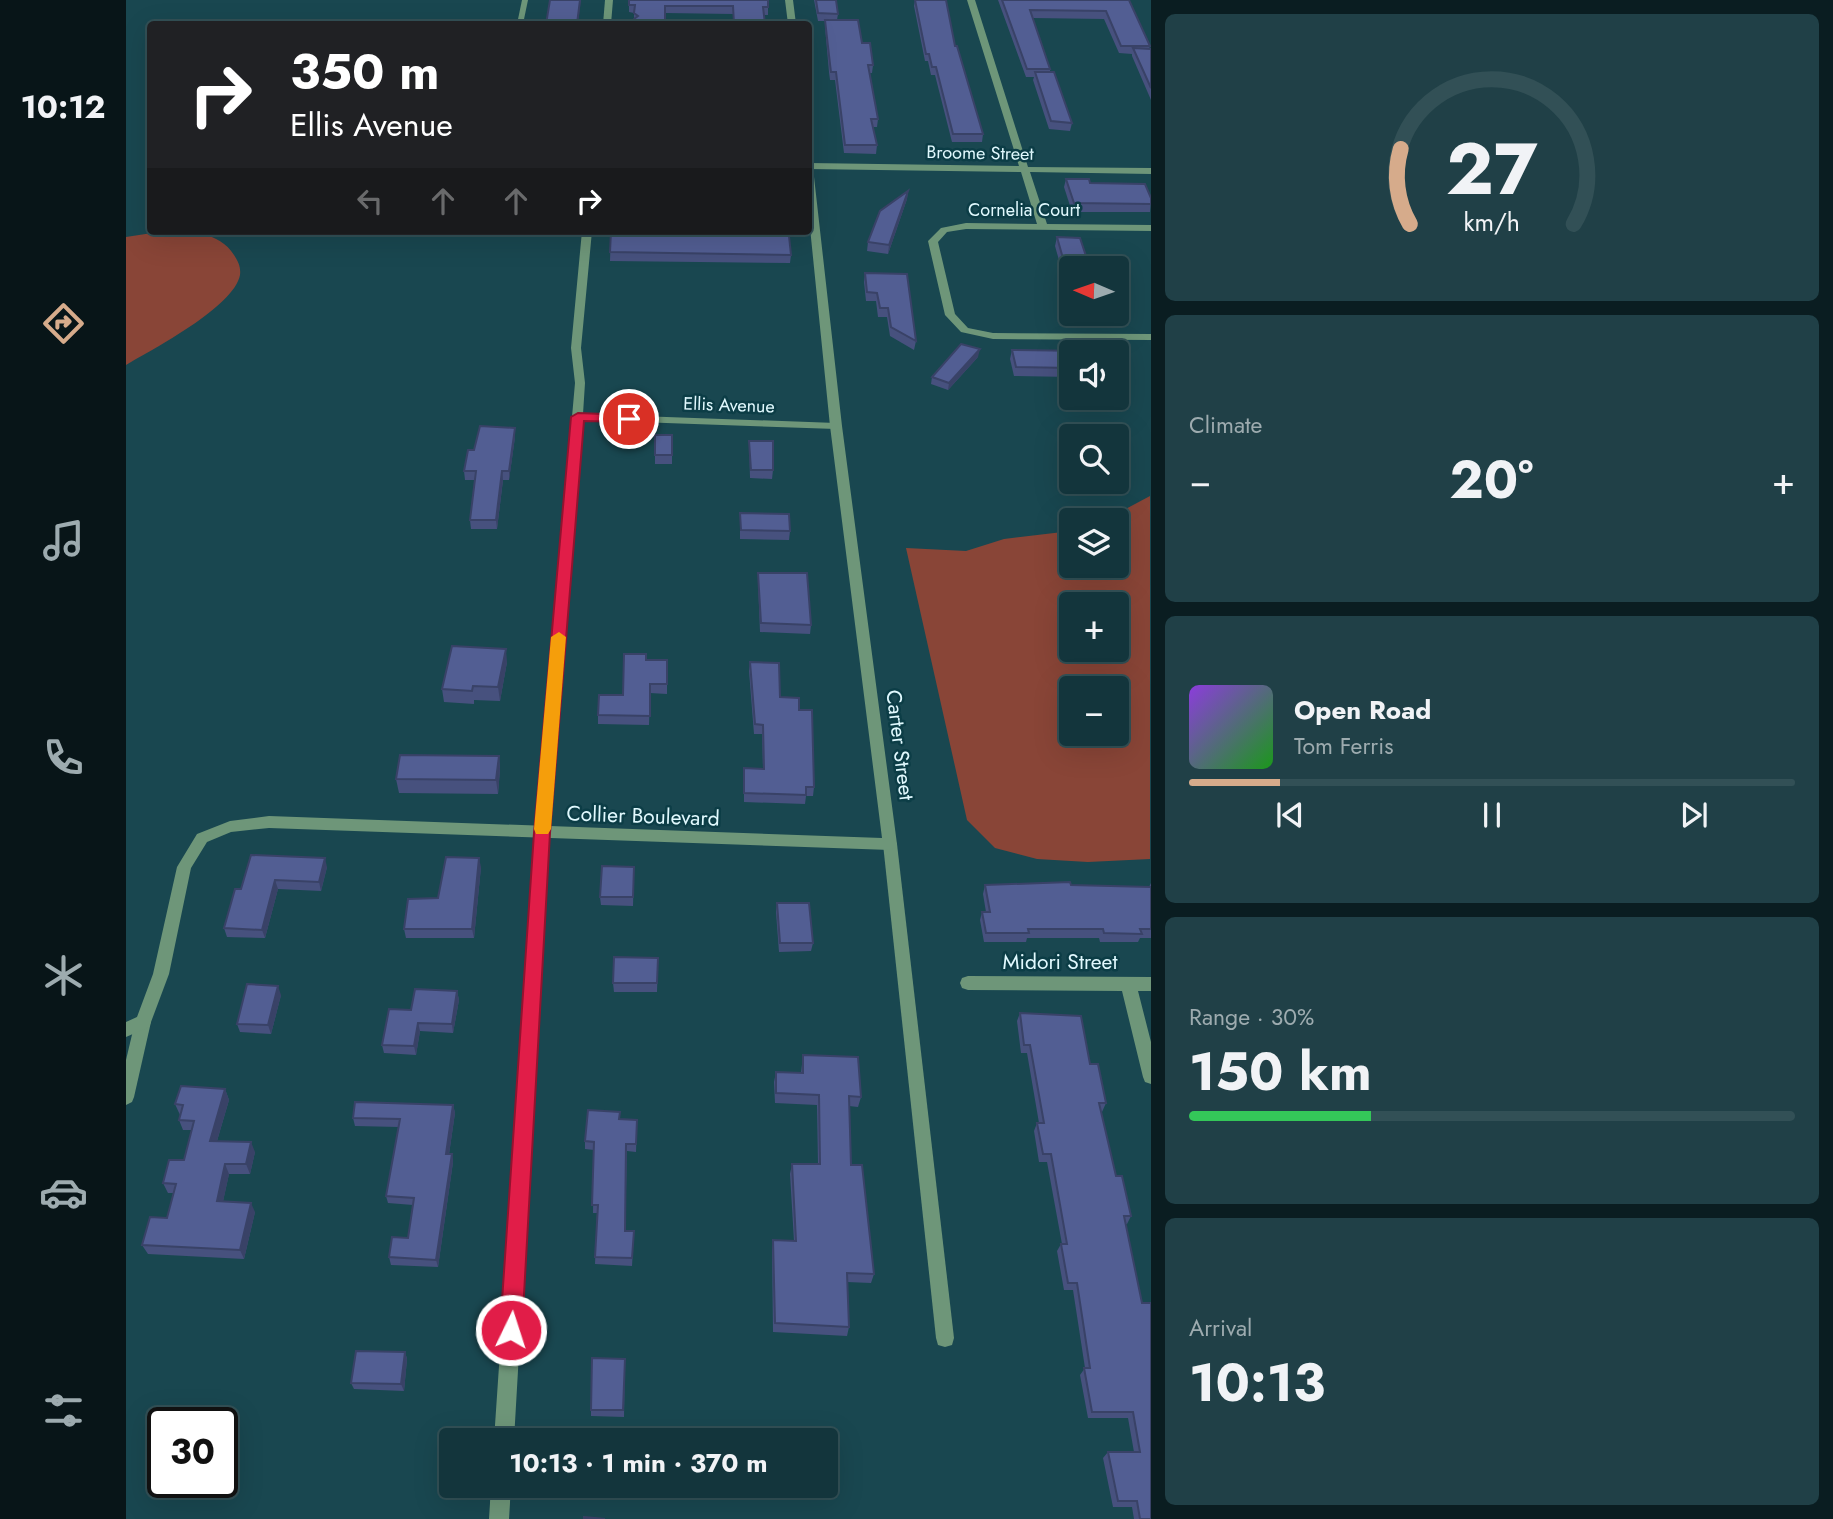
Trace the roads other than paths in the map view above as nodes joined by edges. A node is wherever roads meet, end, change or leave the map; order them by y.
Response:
1 (525, 0) edge
2 (609, 0) edge
3 (789, 0) edge
4 (971, 0) edge
5 (521, 21) edge
6 (607, 21) edge
7 (792, 21) edge
8 (812, 166) edge
9 (1027, 170) junction
10 (1150, 171) edge
11 (1043, 227) junction
12 (812, 228) edge
13 (1150, 229) edge
14 (587, 235) edge
15 (1150, 337) edge
16 (578, 417) junction
17 (836, 426) junction
18 (542, 833) junction
19 (890, 844) junction
20 (968, 982) dead end
21 (1128, 984) junction
22 (1150, 984) edge
23 (143, 1022) junction
24 (126, 1030) edge
25 (1150, 1077) edge
26 (126, 1097) edge
27 (945, 1338) dead end
28 (505, 1428) edge
29 (500, 1498) edge
30 (499, 1519) edge

1 - 5 lane
2 - 6 street
3 - 7 street
4 - 9 street
8 - 9 street, Broome Street
9 - 10 street, Broome Street
9 - 11 street
11 - 13 street, Cornelia Court
11 - 15 street, Cornelia Court
12 - 17 street, Carter Street
14 - 16 street
16 - 17 street, Ellis Avenue
16 - 18 street
17 - 19 street, Carter Street
18 - 19 street, Collier Boulevard
18 - 23 street, Collier Boulevard
18 - 28 street
19 - 27 street, Carter Street
20 - 21 street, Midori Street
21 - 22 street, Midori Street
21 - 25 street
23 - 24 street
23 - 26 street, Collier Boulevard
29 - 30 street

